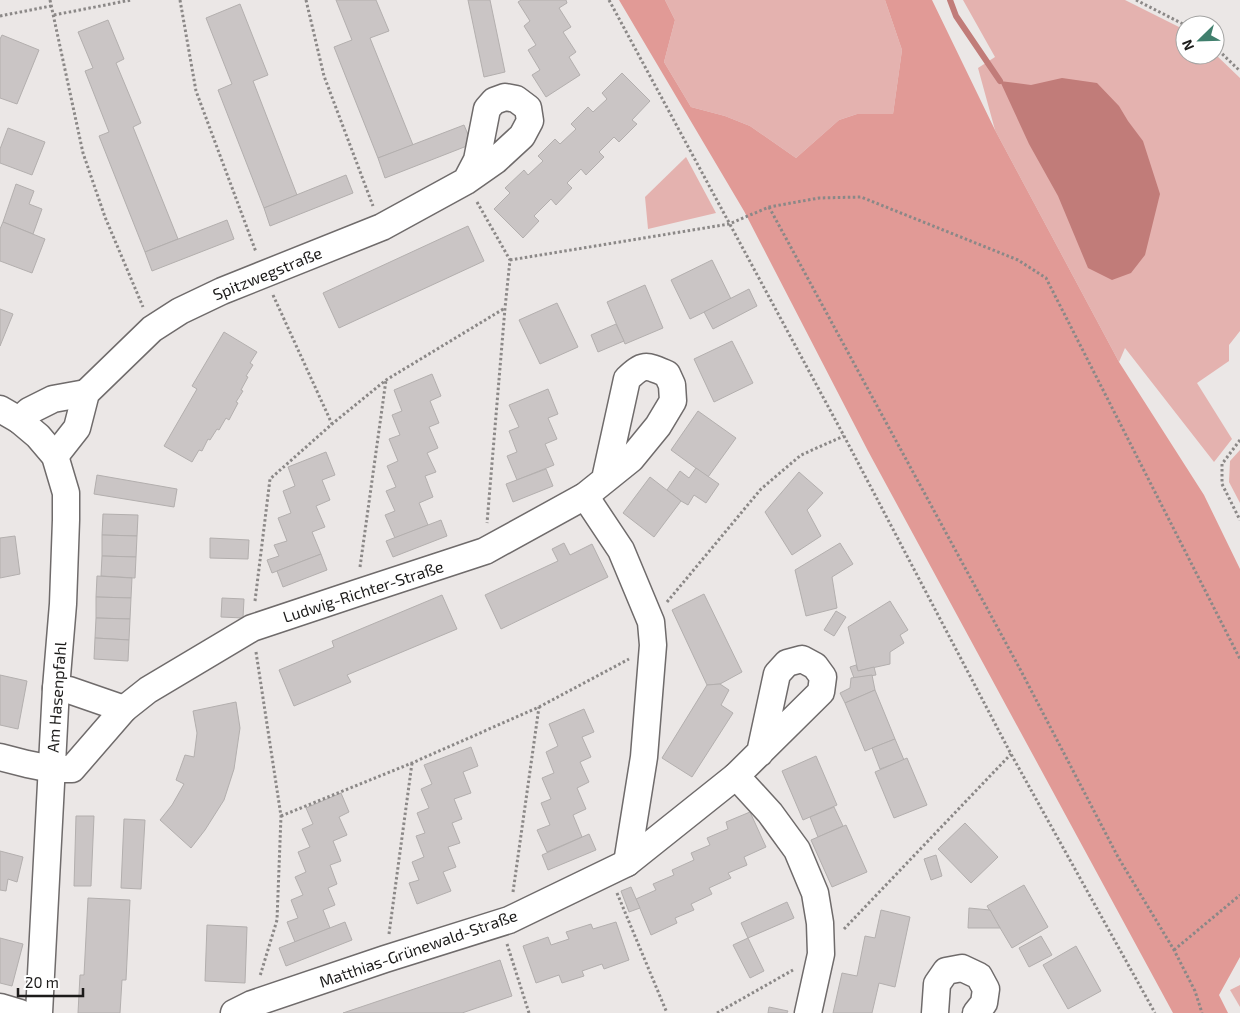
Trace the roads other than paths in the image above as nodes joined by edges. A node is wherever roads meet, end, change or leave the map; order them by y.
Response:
1 (466, 181) road end
2 (86, 392) junction
3 (9, 415) edge
4 (55, 456) junction
5 (605, 480) dead end
6 (585, 496) junction
7 (56, 688) junction
8 (124, 709) junction
9 (760, 752) dead end
10 (0, 757) edge
11 (52, 769) junction
12 (736, 776) junction
13 (618, 868) junction
14 (0, 1007) edge
15 (20, 1013) edge
16 (39, 1013) edge
17 (234, 1013) edge
18 (808, 1013) edge
19 (935, 1013) edge
20 (976, 1013) edge

1 - 2 street, Spitzwegstraße
2 - 3 street
2 - 4 street
3 - 4 street, Am Hasenpfahl
4 - 7 street, Am Hasenpfahl
5 - 6 street, Ludwig-Richter-Straße
6 - 8 street, Ludwig-Richter-Straße
6 - 13 street
7 - 8 street
7 - 11 street, Am Hasenpfahl
8 - 11 street, Ludwig-Richter-Straße
9 - 12 street, Matthias-Grünewald-Straße
10 - 11 street
11 - 16 street, Am Hasenpfahl
12 - 13 street, Matthias-Grünewald-Straße
12 - 18 street
13 - 17 street, Matthias-Grünewald-Straße
14 - 15 street
19 - 20 street

